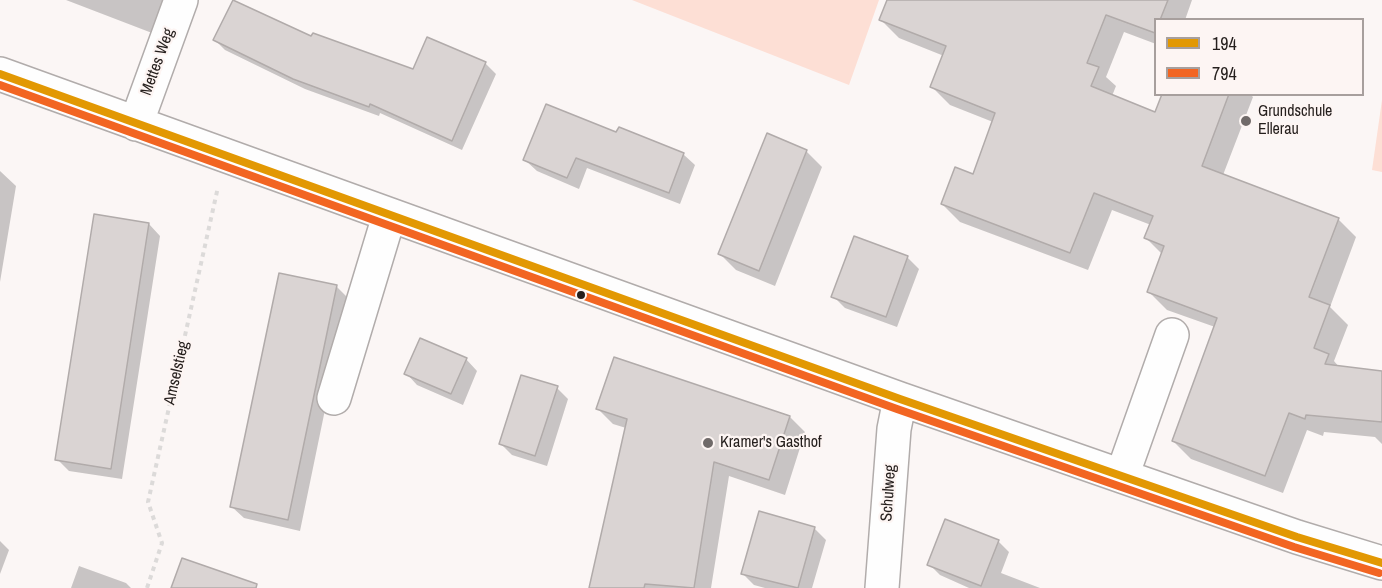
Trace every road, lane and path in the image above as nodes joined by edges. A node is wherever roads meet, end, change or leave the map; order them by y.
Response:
1 (181, 0) edge
2 (0, 74) edge
3 (136, 123) junction
4 (225, 156) junction
5 (389, 216) junction
6 (1172, 335) dead end
7 (333, 398) dead end
8 (900, 399) junction
9 (1122, 476) junction
10 (1382, 562) edge
11 (147, 588) edge
12 (882, 588) edge

1 - 3 street, Mettes Weg
2 - 3 street
3 - 4 street
4 - 5 street
4 - 11 path, Amselstieg
5 - 7 street
5 - 8 street
6 - 9 street
8 - 9 street
8 - 12 street, Schulweg
9 - 10 street

